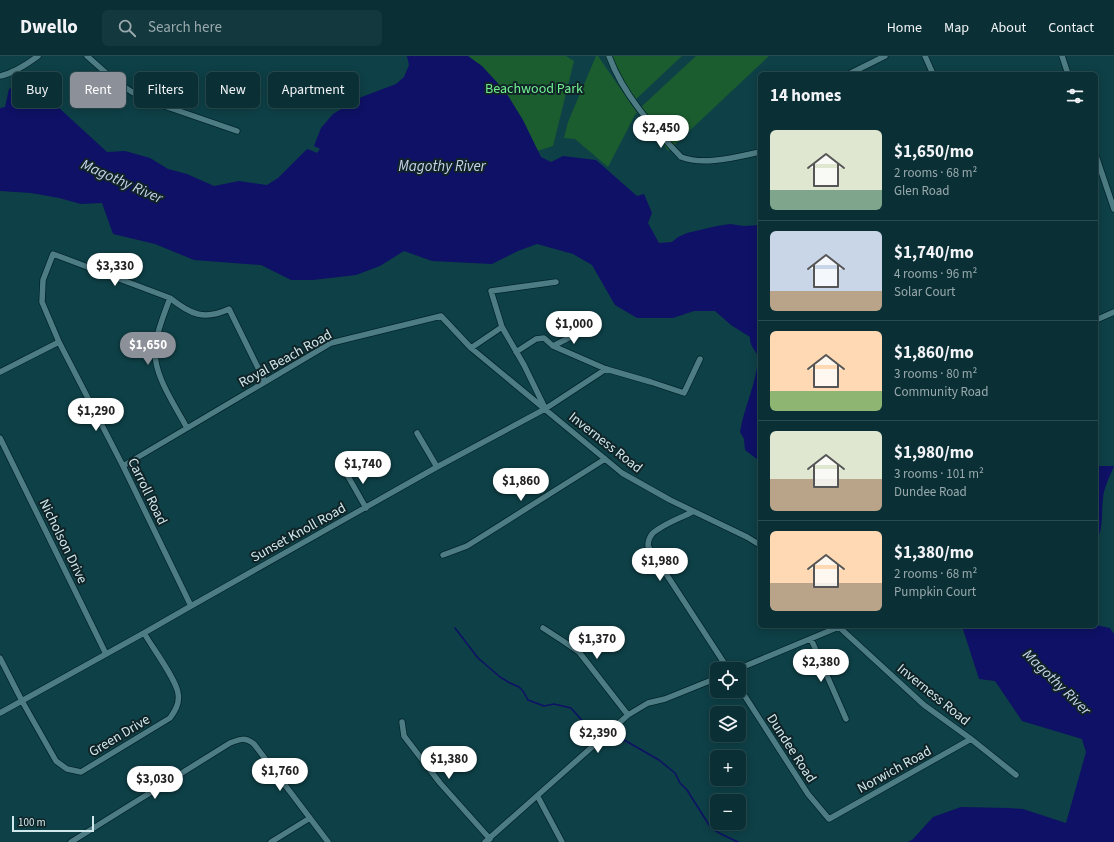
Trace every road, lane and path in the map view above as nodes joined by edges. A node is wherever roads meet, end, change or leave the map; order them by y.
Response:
1 (38, 56) edge
2 (87, 56) edge
3 (609, 56) edge
4 (885, 56) edge
5 (925, 56) edge
6 (1062, 56) edge
7 (853, 72) edge
8 (932, 72) edge
9 (1067, 72) edge
10 (0, 76) edge
11 (237, 131) dead end
12 (758, 152) edge
13 (1098, 162) edge
14 (1114, 209) edge
15 (556, 282) dead end
16 (170, 298) junction
17 (1114, 312) edge
18 (1098, 319) edge
19 (502, 327) junction
20 (586, 329) dead end
21 (59, 342) junction
22 (553, 346) junction
23 (471, 348) junction
24 (516, 352) junction
25 (700, 359) dead end
26 (606, 369) junction
27 (0, 372) edge
28 (265, 382) junction
29 (545, 409) junction
30 (187, 428) junction
31 (417, 433) dead end
32 (0, 438) edge
33 (605, 459) junction
34 (123, 466) junction
35 (437, 467) junction
36 (345, 471) dead end
37 (366, 508) junction
38 (692, 512) junction
39 (758, 544) edge
40 (443, 556) dead end
41 (191, 606) junction
42 (543, 628) dead end
43 (828, 628) edge
44 (842, 628) edge
45 (144, 633) junction
46 (811, 639) junction
47 (106, 654) junction
48 (0, 658) edge
49 (723, 662) edge
50 (746, 666) edge
51 (710, 681) edge
52 (746, 698) edge
53 (22, 701) junction
54 (0, 713) edge
55 (628, 716) junction
56 (846, 719) dead end
57 (402, 722) dead end
58 (971, 739) junction
59 (1016, 775) dead end
60 (538, 797) junction
61 (310, 818) junction
62 (829, 819) joint
63 (488, 840) edge
64 (71, 842) edge
65 (271, 842) edge
66 (328, 842) edge
67 (562, 842) edge

1 - 10 street
2 - 11 street
3 - 12 street
4 - 7 street
5 - 8 street
6 - 9 street
13 - 14 street
15 - 19 street
16 - 21 street, Carroll Road
16 - 28 street
16 - 30 street
17 - 18 street
19 - 23 street
19 - 24 street
20 - 22 street
21 - 27 street
21 - 34 street, Carroll Road
22 - 24 street
22 - 26 street
23 - 28 street, Royal Beach Road
23 - 29 street, Inverness Road
24 - 29 street
25 - 26 street
26 - 29 street, Sunset Knoll Road
28 - 30 street, Royal Beach Road
29 - 33 street, Inverness Road
29 - 35 street, Sunset Knoll Road
30 - 34 street, Royal Beach Road
31 - 35 street
32 - 47 street, Nicholson Drive
33 - 38 street, Inverness Road
33 - 40 street
34 - 41 street, Carroll Road
35 - 37 street, Sunset Knoll Road
36 - 37 street
37 - 41 street, Sunset Knoll Road
38 - 39 street, Inverness Road
38 - 49 street
41 - 45 street, Sunset Knoll Road
42 - 55 street
43 - 46 street
44 - 58 street, Inverness Road
45 - 47 street, Sunset Knoll Road
45 - 53 street, Green Drive
46 - 50 street
46 - 56 street
47 - 53 street, Sunset Knoll Road
48 - 53 street
51 - 55 street
52 - 62 street, Dundee Road
53 - 54 street, Sunset Knoll Road
55 - 60 street
57 - 63 street
58 - 59 street, Inverness Road
58 - 62 street, Norwich Road
60 - 63 street
60 - 67 street
61 - 64 street
61 - 65 street
61 - 66 street

